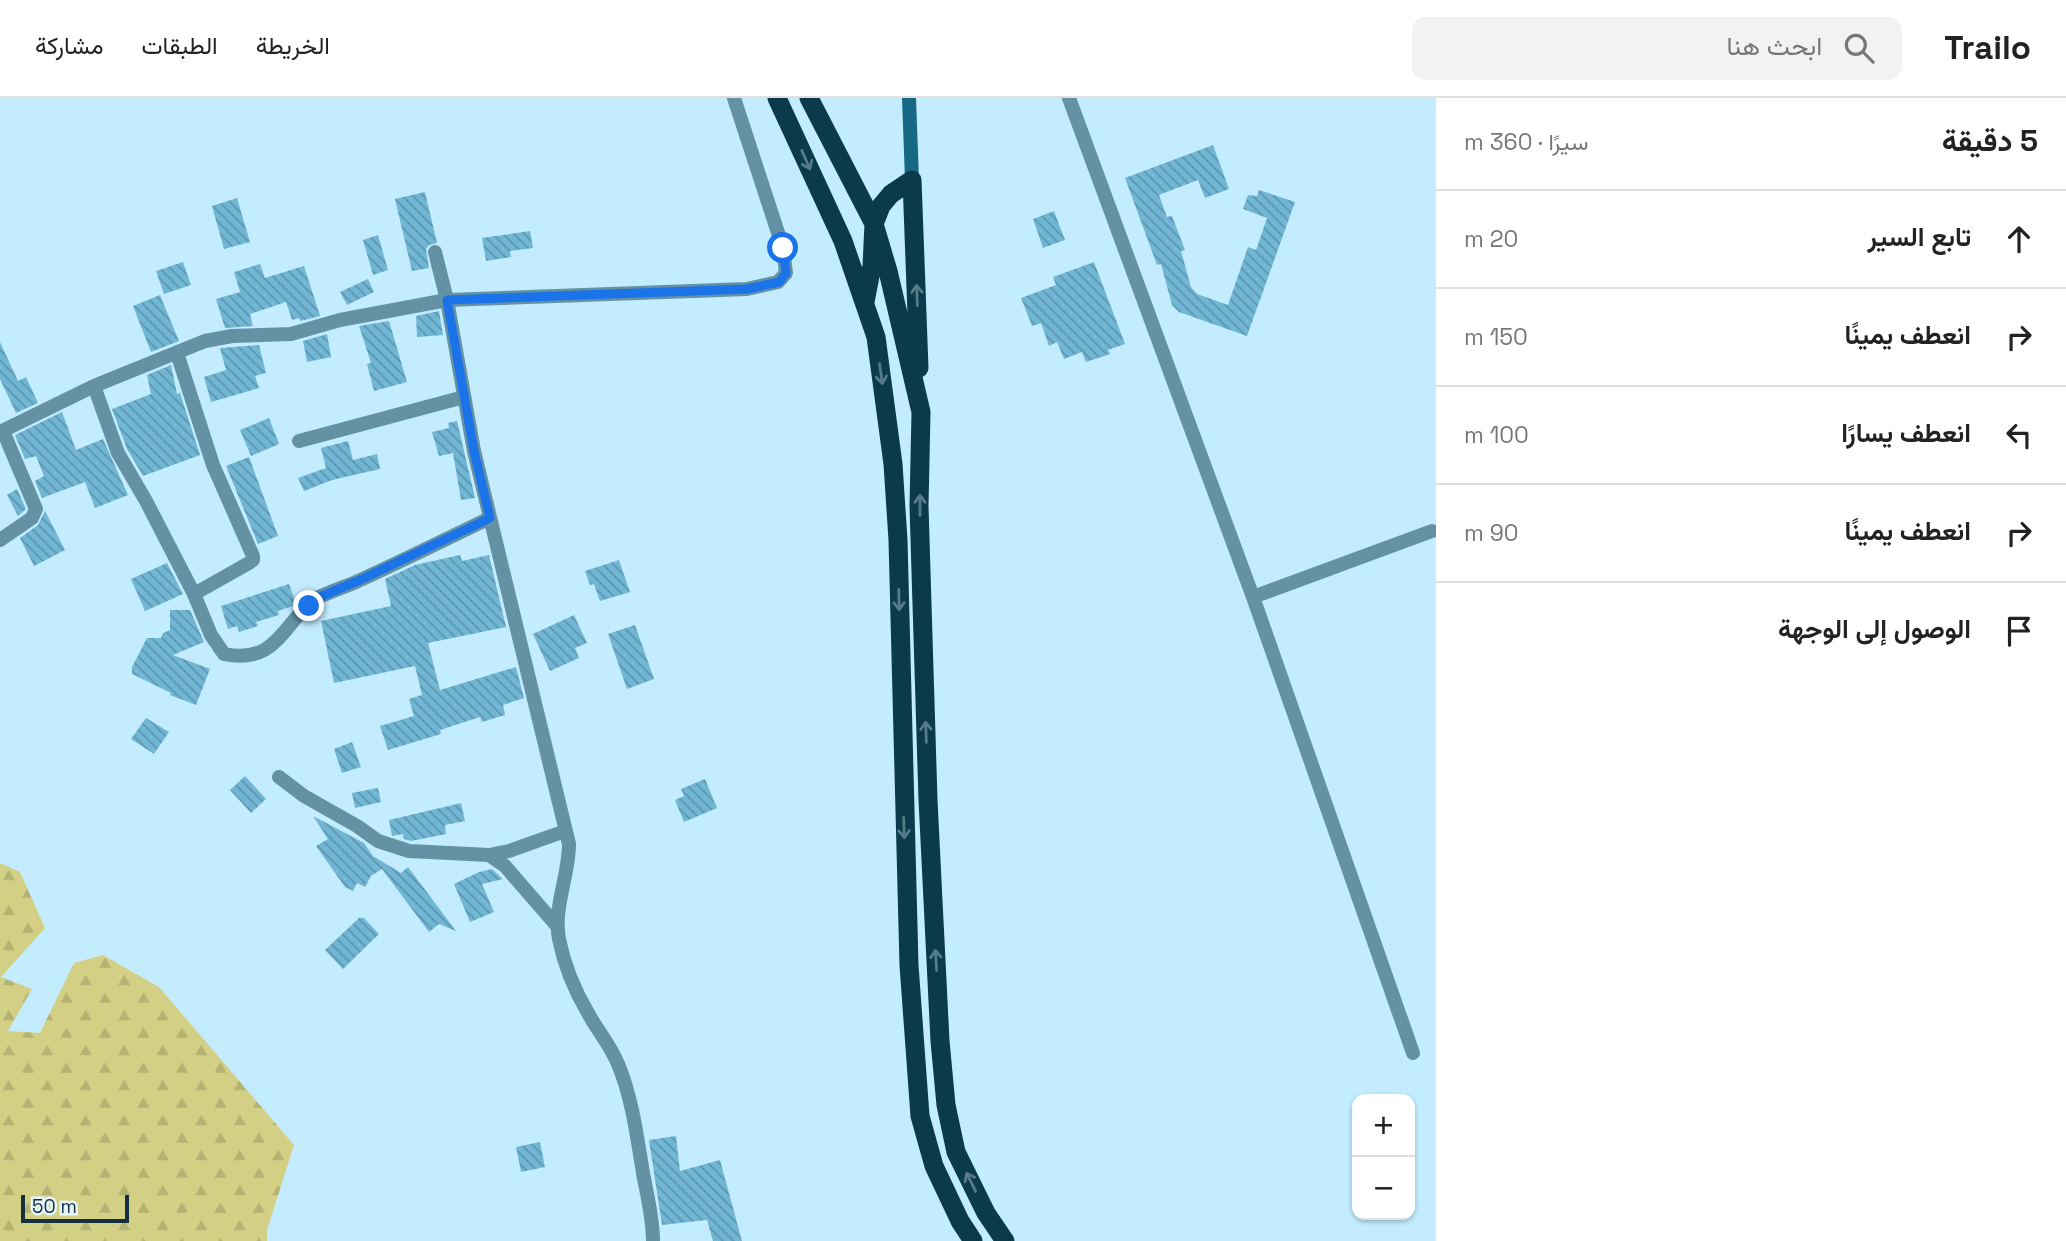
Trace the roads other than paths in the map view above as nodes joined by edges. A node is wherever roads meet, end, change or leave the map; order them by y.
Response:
1 (734, 98) edge
2 (777, 98) edge
3 (809, 98) edge
4 (909, 98) edge
5 (1069, 98) edge
6 (912, 180) junction
7 (874, 224) junction
8 (435, 252) dead end
9 (447, 300) junction
10 (865, 304) junction
11 (177, 353) junction
12 (94, 386) junction
13 (464, 397) junction
14 (921, 412) junction
15 (1, 431) edge
16 (299, 441) dead end
17 (490, 518) junction
18 (1432, 531) dead end
19 (0, 540) edge
20 (194, 594) junction
21 (1253, 597) junction
22 (279, 777) dead end
23 (565, 831) junction
24 (489, 855) junction
25 (557, 926) junction
26 (1413, 1053) dead end
27 (653, 1241) edge
28 (973, 1241) edge
29 (1005, 1241) edge

1 - 9 street
2 -> 10 highway
3 - 7 highway
4 - 6 main road
5 - 21 street
6 - 7 highway
14 -> 6 highway
7 - 10 highway
7 - 14 highway
8 - 9 street
9 - 11 street
9 - 13 street
10 -> 28 highway
11 - 12 street
11 - 20 street
12 - 15 street
12 - 20 street
13 - 16 street
13 - 17 street
29 -> 14 highway
15 - 19 street
17 - 20 street
17 - 23 street
18 - 21 street
21 - 26 street
22 - 24 street
23 - 24 street
23 - 25 street
24 - 25 street
25 - 27 street

